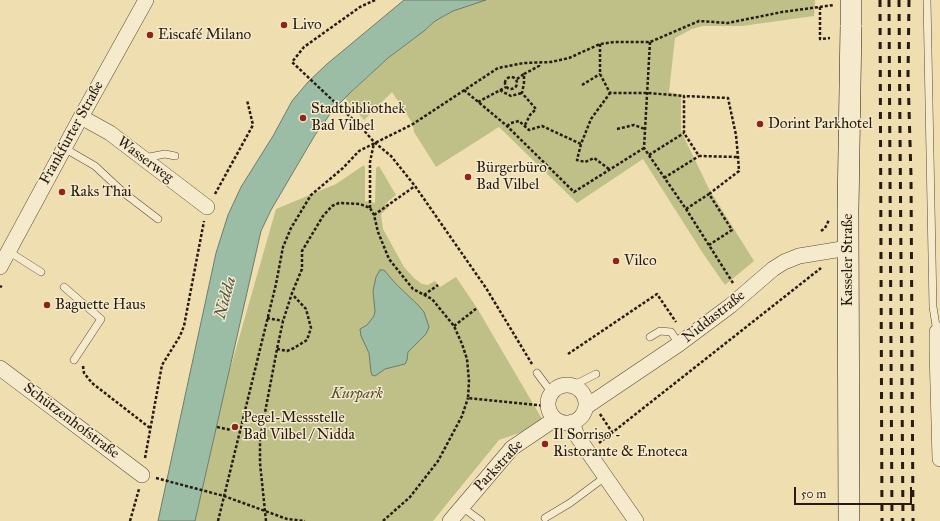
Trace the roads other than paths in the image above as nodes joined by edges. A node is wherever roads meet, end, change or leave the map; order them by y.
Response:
1 (146, 0) edge
2 (851, 0) edge
3 (927, 0) edge
4 (81, 117) junction
5 (64, 148) junction
6 (175, 156) dead end
7 (143, 158) junction
8 (207, 207) road end
9 (158, 219) dead end
10 (848, 248) junction
11 (8, 251) junction
12 (0, 267) edge
13 (41, 272) dead end
14 (64, 287) dead end
15 (939, 331) edge
16 (650, 337) dead end
17 (679, 344) junction
18 (74, 360) dead end
19 (0, 368) edge
20 (537, 373) road end
21 (596, 374) dead end
22 (572, 386) junction
23 (590, 405) junction
24 (552, 406) junction
25 (572, 422) junction
26 (940, 459) edge
27 (142, 475) road end
28 (605, 476) junction
29 (462, 507) junction
30 (546, 518) dead end
31 (450, 521) edge
32 (482, 521) edge
33 (636, 521) edge
34 (849, 521) edge

1 - 4 street, Frankfurter Straße
2 - 10 main road, Kasseler Straße, bridge
3 - 15 lane
4 - 5 street, Frankfurter Straße
4 - 7 street, Wasserweg
5 - 9 lane
5 - 11 street, Frankfurter Straße
6 - 7 lane
7 - 8 street, Wasserweg
10 - 17 street, Niddastraße
10 - 34 main road, Kasseler Straße
11 - 12 street, Frankfurter Straße
11 - 13 lane
14 - 18 lane
15 - 26 street
16 - 17 lane
17 - 23 street, Niddastraße
19 - 27 street, Schützenhofstraße
20 - 24 lane
21 - 22 lane
22 - 23 street
22 - 24 street
23 - 25 street
24 - 25 street
24 - 29 street, Parkstraße
25 - 28 street
28 - 30 lane
28 - 33 street
29 - 31 street, Parkstraße
29 - 32 lane

